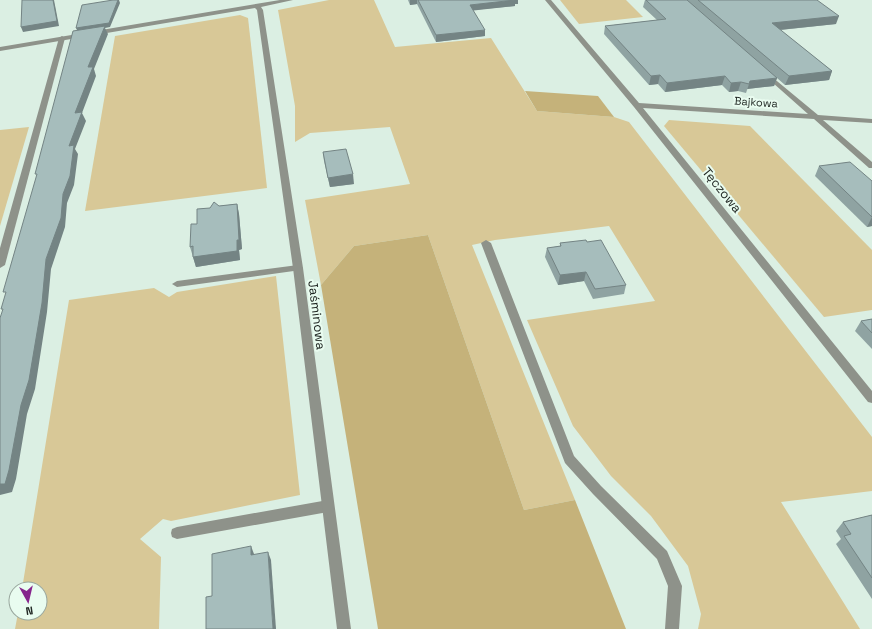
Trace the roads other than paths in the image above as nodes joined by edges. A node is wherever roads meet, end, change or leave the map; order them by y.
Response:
1 (290, 0) edge
2 (548, 0) edge
3 (257, 6) junction
4 (62, 38) junction
5 (0, 49) edge
6 (763, 70) edge
7 (637, 105) junction
8 (817, 118) junction
9 (872, 121) edge
10 (872, 166) edge
11 (486, 243) dead end
12 (0, 265) edge
13 (298, 268) junction
14 (177, 284) dead end
15 (872, 399) edge
16 (328, 506) junction
17 (177, 533) dead end
18 (344, 629) edge
19 (672, 629) edge

1 - 3 street
2 - 7 street, Tęczowa
3 - 4 street
3 - 13 street, Jaśminowa
4 - 5 street
4 - 12 street
6 - 8 street
7 - 8 street, Bajkowa
7 - 15 street, Tęczowa
8 - 9 street, Bajkowa
8 - 10 street
11 - 19 street
13 - 14 street
13 - 16 street, Jaśminowa
16 - 17 street
16 - 18 street, Jaśminowa

